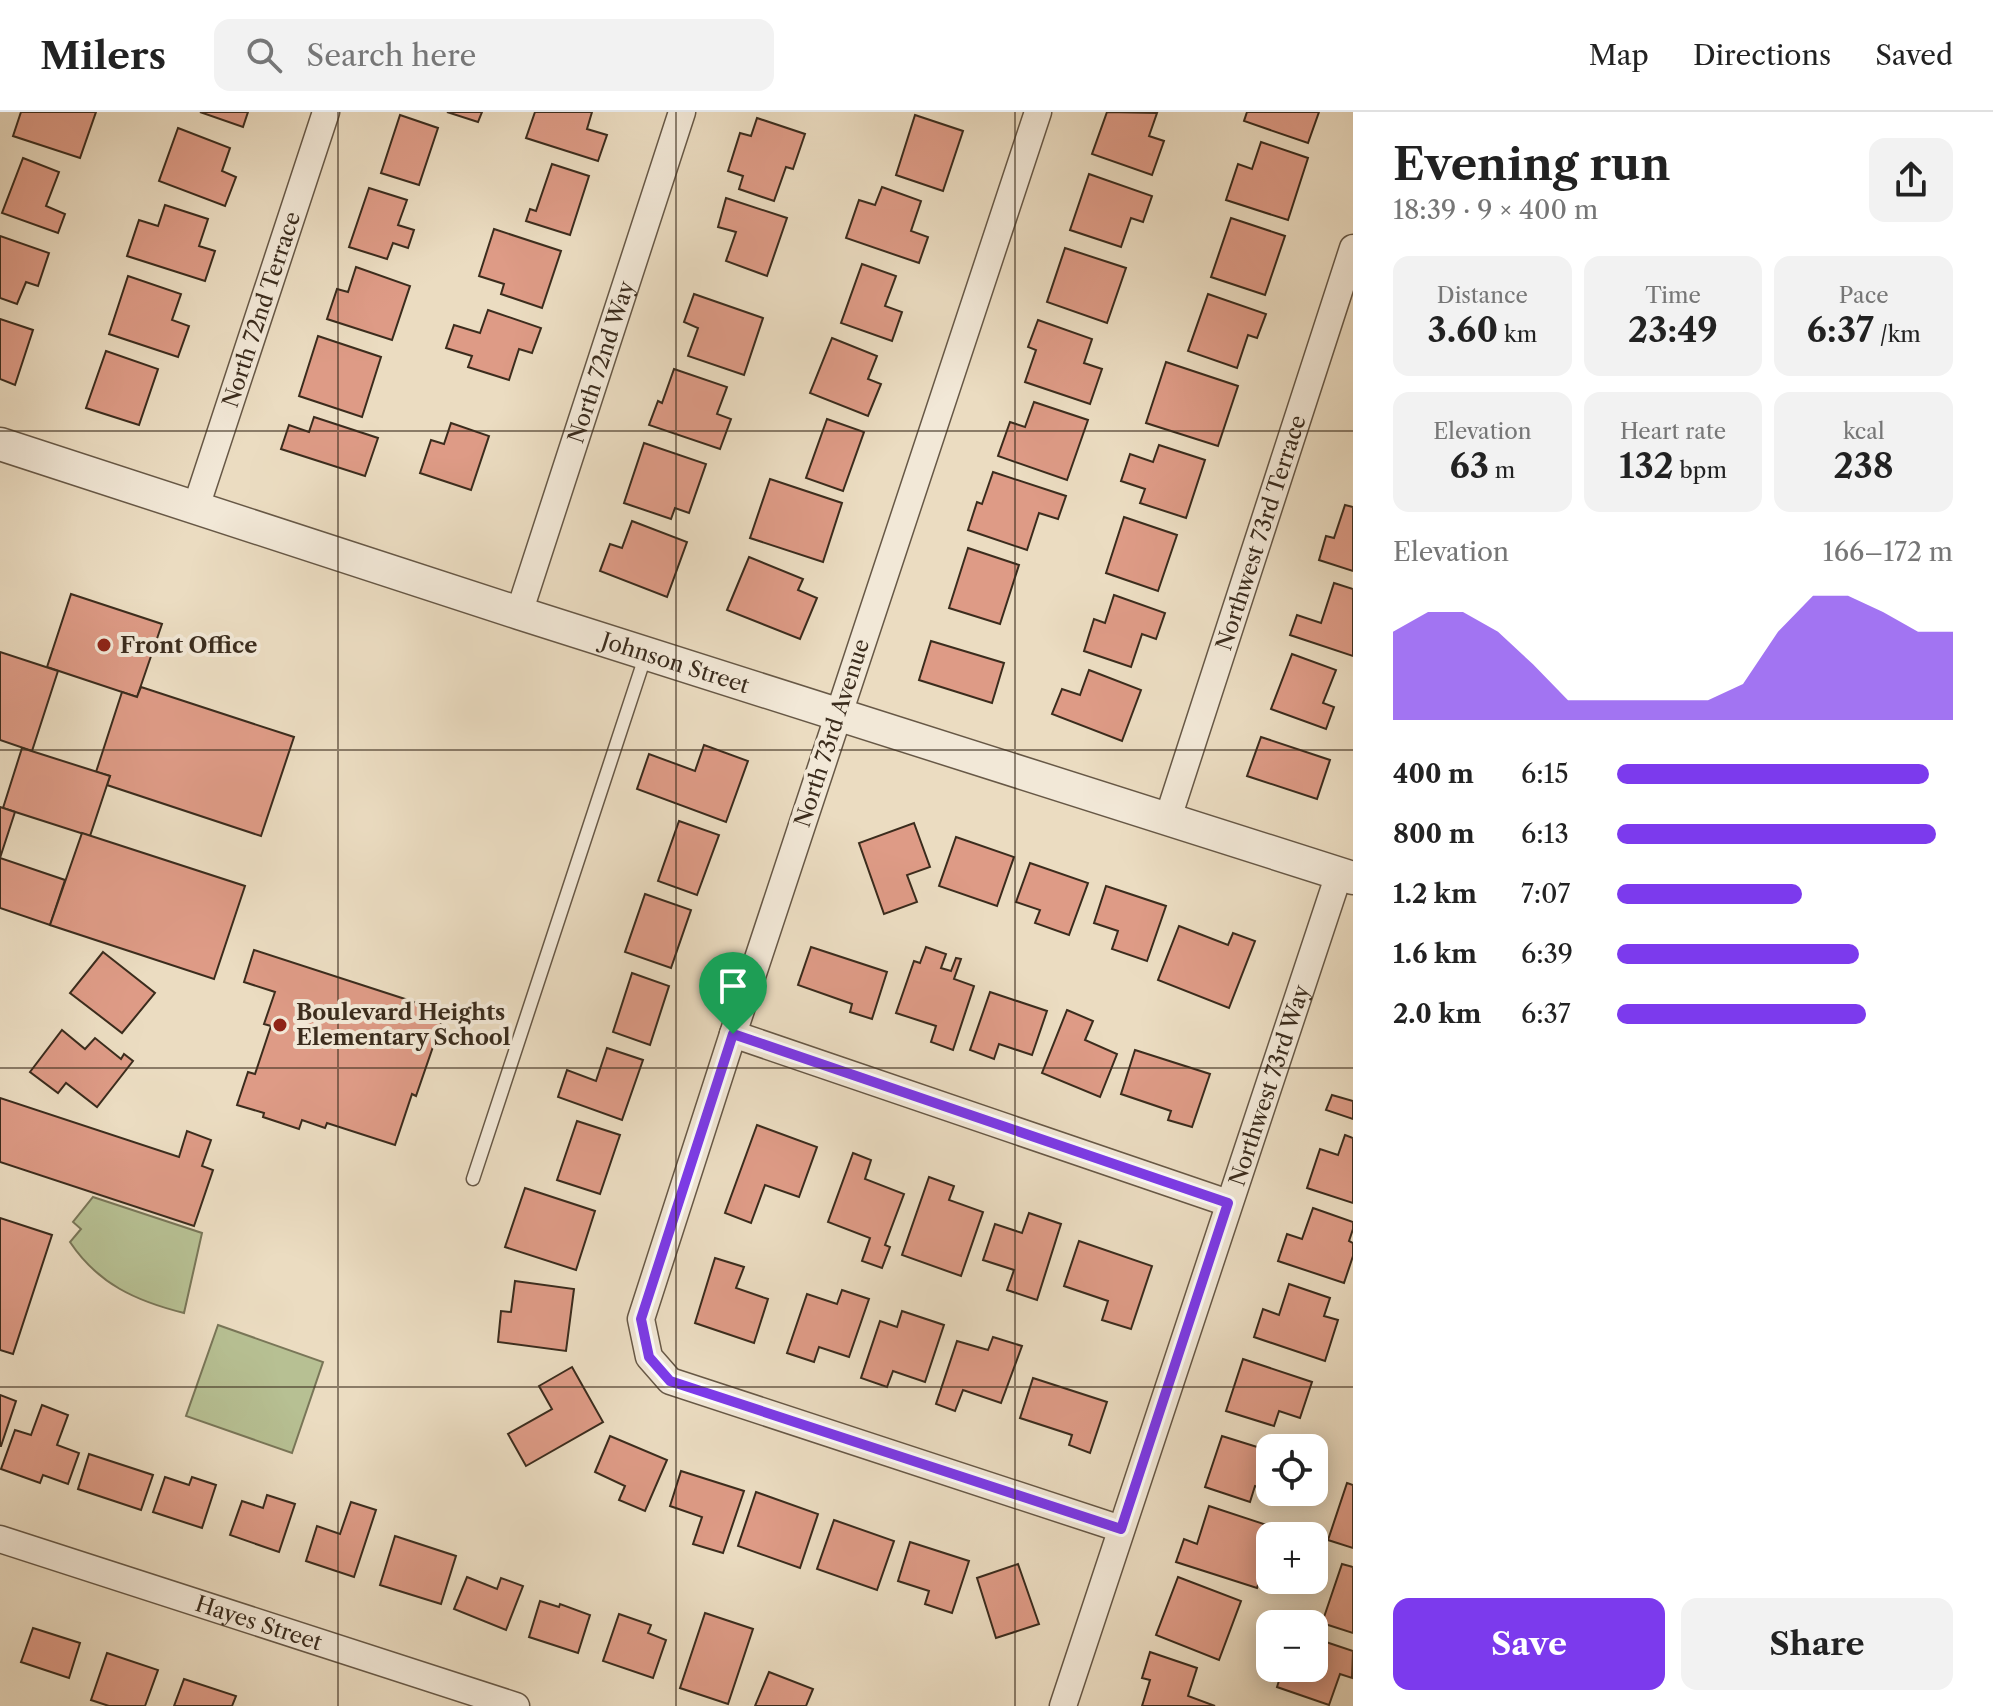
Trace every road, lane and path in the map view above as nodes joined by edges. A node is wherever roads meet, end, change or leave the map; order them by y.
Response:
1 (326, 112) edge
2 (682, 112) edge
3 (1038, 112) edge
4 (1353, 248) edge
5 (0, 444) edge
6 (196, 507) junction
7 (519, 613) junction
8 (646, 654) junction
9 (838, 715) junction
10 (1168, 818) junction
11 (1346, 876) edge
12 (733, 1034) junction
13 (473, 1179) dead end
14 (1228, 1203) junction
15 (1121, 1529) junction
16 (0, 1539) edge
17 (516, 1706) edge
18 (1063, 1706) edge

1 - 6 street, North 72nd Terrace
2 - 7 street, North 72nd Way
3 - 9 street, North 73rd Avenue
4 - 10 street, Northwest 73rd Terrace
5 - 6 street, Johnson Street
6 - 7 street, Johnson Street
7 - 8 street, Johnson Street
8 - 9 street, Johnson Street
8 - 13 lane
9 - 10 street, Johnson Street
9 - 12 street, North 73rd Avenue
10 - 11 street, Johnson Street
11 - 14 street, Northwest 73rd Way
12 - 14 street
12 - 15 street, North 73rd Avenue
14 - 15 street, Northwest 73rd Way
15 - 18 street, Northwest 73rd Way
16 - 17 street, Hayes Street

